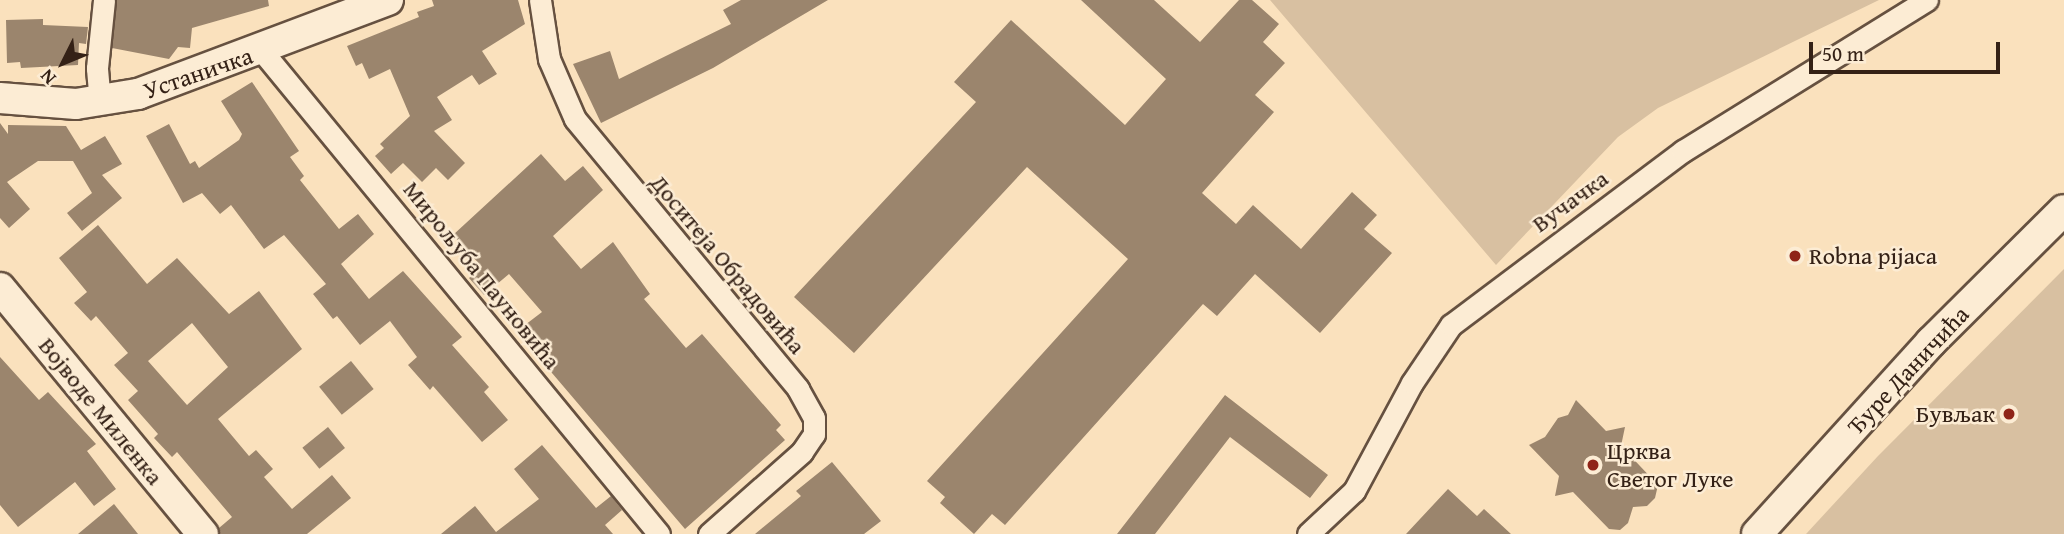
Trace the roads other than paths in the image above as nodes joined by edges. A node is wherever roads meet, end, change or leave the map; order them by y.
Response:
1 (104, 0) edge
2 (388, 0) edge
3 (540, 0) edge
4 (1927, 0) edge
5 (359, 5) edge
6 (262, 51) junction
7 (0, 98) edge
8 (100, 103) junction
9 (2064, 210) edge
10 (0, 288) edge
11 (1320, 530) edge
12 (203, 534) edge
13 (659, 534) edge
14 (709, 534) edge
15 (1757, 534) edge

1 - 8 street
2 - 5 street, Устаничка
3 - 14 street, Доситеја Обрадовића
4 - 11 street, Вучачка
5 - 6 street, Устаничка
6 - 8 street, Устаничка
6 - 13 street, Мирољуба Пауновића
7 - 8 street, Устаничка
9 - 15 street, Ђуре Даничића
10 - 12 street, Војводе Миленка

